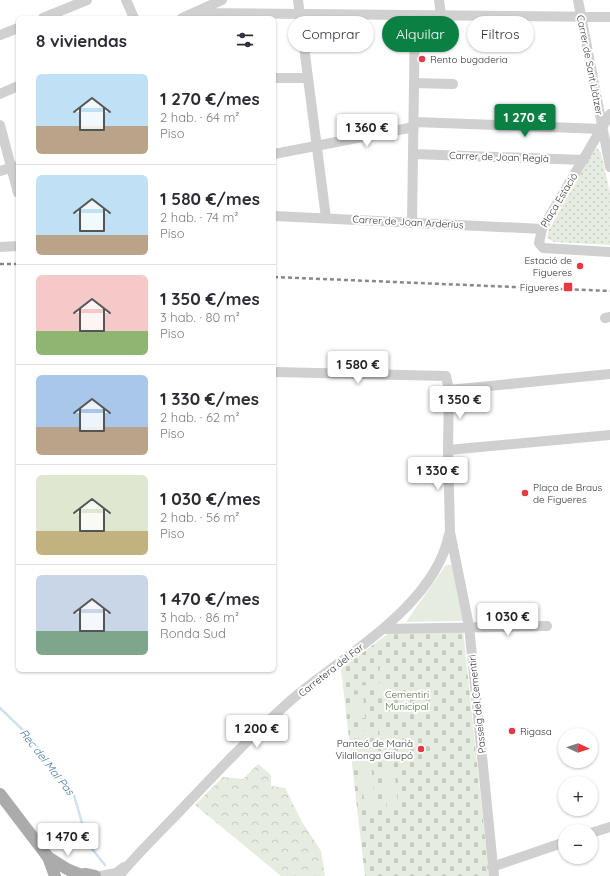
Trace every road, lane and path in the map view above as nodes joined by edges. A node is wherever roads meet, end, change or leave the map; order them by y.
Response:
1 (87, 0) edge
2 (126, 0) edge
3 (221, 0) edge
4 (298, 0) edge
5 (439, 0) edge
6 (578, 0) edge
7 (226, 12) junction
8 (195, 13) junction
9 (300, 13) junction
10 (415, 15) junction
11 (441, 15) junction
12 (47, 16) edge
13 (133, 16) edge
14 (187, 16) edge
15 (581, 17) junction
16 (610, 18) edge
17 (16, 29) edge
18 (0, 35) edge
19 (276, 78) edge
20 (307, 78) junction
21 (414, 83) junction
22 (453, 84) dead end
23 (16, 87) edge
24 (0, 94) edge
25 (610, 114) edge
26 (0, 125) edge
27 (414, 125) junction
28 (602, 129) junction
29 (317, 146) junction
30 (276, 154) edge
31 (413, 154) junction
32 (584, 160) junction
33 (14, 167) edge
34 (610, 167) edge
35 (0, 171) edge
36 (16, 180) edge
37 (276, 216) edge
38 (326, 218) junction
39 (412, 223) junction
40 (542, 229) junction
41 (16, 246) edge
42 (0, 247) edge
43 (610, 252) edge
44 (276, 372) edge
45 (610, 374) edge
46 (450, 390) junction
47 (610, 435) edge
48 (448, 450) junction
49 (450, 532) junction
50 (440, 560) junction
51 (457, 566) junction
52 (469, 626) junction
53 (547, 626) dead end
54 (383, 629) junction
55 (0, 794) edge
56 (610, 826) edge
57 (598, 830) edge
58 (558, 845) edge
59 (48, 857) junction
60 (128, 865) junction
61 (493, 872) edge
62 (76, 875) edge
63 (55, 876) edge
64 (95, 876) edge
65 (100, 876) edge
66 (120, 876) edge

1 - 12 street
2 - 13 street
3 - 7 street
3 - 8 street
4 - 9 street
5 - 11 street
6 - 15 street, Carrer de Sant Llàtzer
7 - 8 street
7 - 9 street
8 - 14 street
9 - 10 street
9 - 20 street
10 - 11 street
10 - 21 street
11 - 15 street
15 - 16 street
15 - 28 street, Carrer de Sant Llàtzer
17 - 18 street
19 - 20 street
20 - 29 street
21 - 22 street
21 - 27 street
23 - 24 street
25 - 28 street, Plaça Estació
26 - 33 street
27 - 28 street
27 - 29 street
27 - 31 street
28 - 32 street, Plaça Estació
28 - 34 street
29 - 30 street
29 - 38 street
31 - 32 street, Carrer de Joan Reglà
31 - 39 street
32 - 40 street, Plaça Estació
33 - 35 street
33 - 36 street
37 - 38 street, Carrer de Joan Arderius
38 - 39 street, Carrer de Joan Arderius
39 - 40 street, Carrer de Joan Arderius
40 - 43 street, Plaça Estació
41 - 42 street
44 - 46 street
45 - 46 street
46 - 48 street, Passeig del Cementiri
47 - 48 street
48 - 49 street, Passeig del Cementiri
49 - 50 street, Carretera del Far
49 - 51 street, Passeig del Cementiri
50 - 51 street
50 - 54 street, Carretera del Far
51 - 52 street, Passeig del Cementiri
52 - 53 street
52 - 54 street
52 - 61 street, Passeig del Cementiri
54 - 60 street, Carretera del Far
55 - 59 main road
56 - 57 street
58 - 61 street
59 - 62 main road
59 - 63 main road
60 - 65 street, Carretera del Far
60 - 66 street, Carretera del Far
62 - 64 main road

